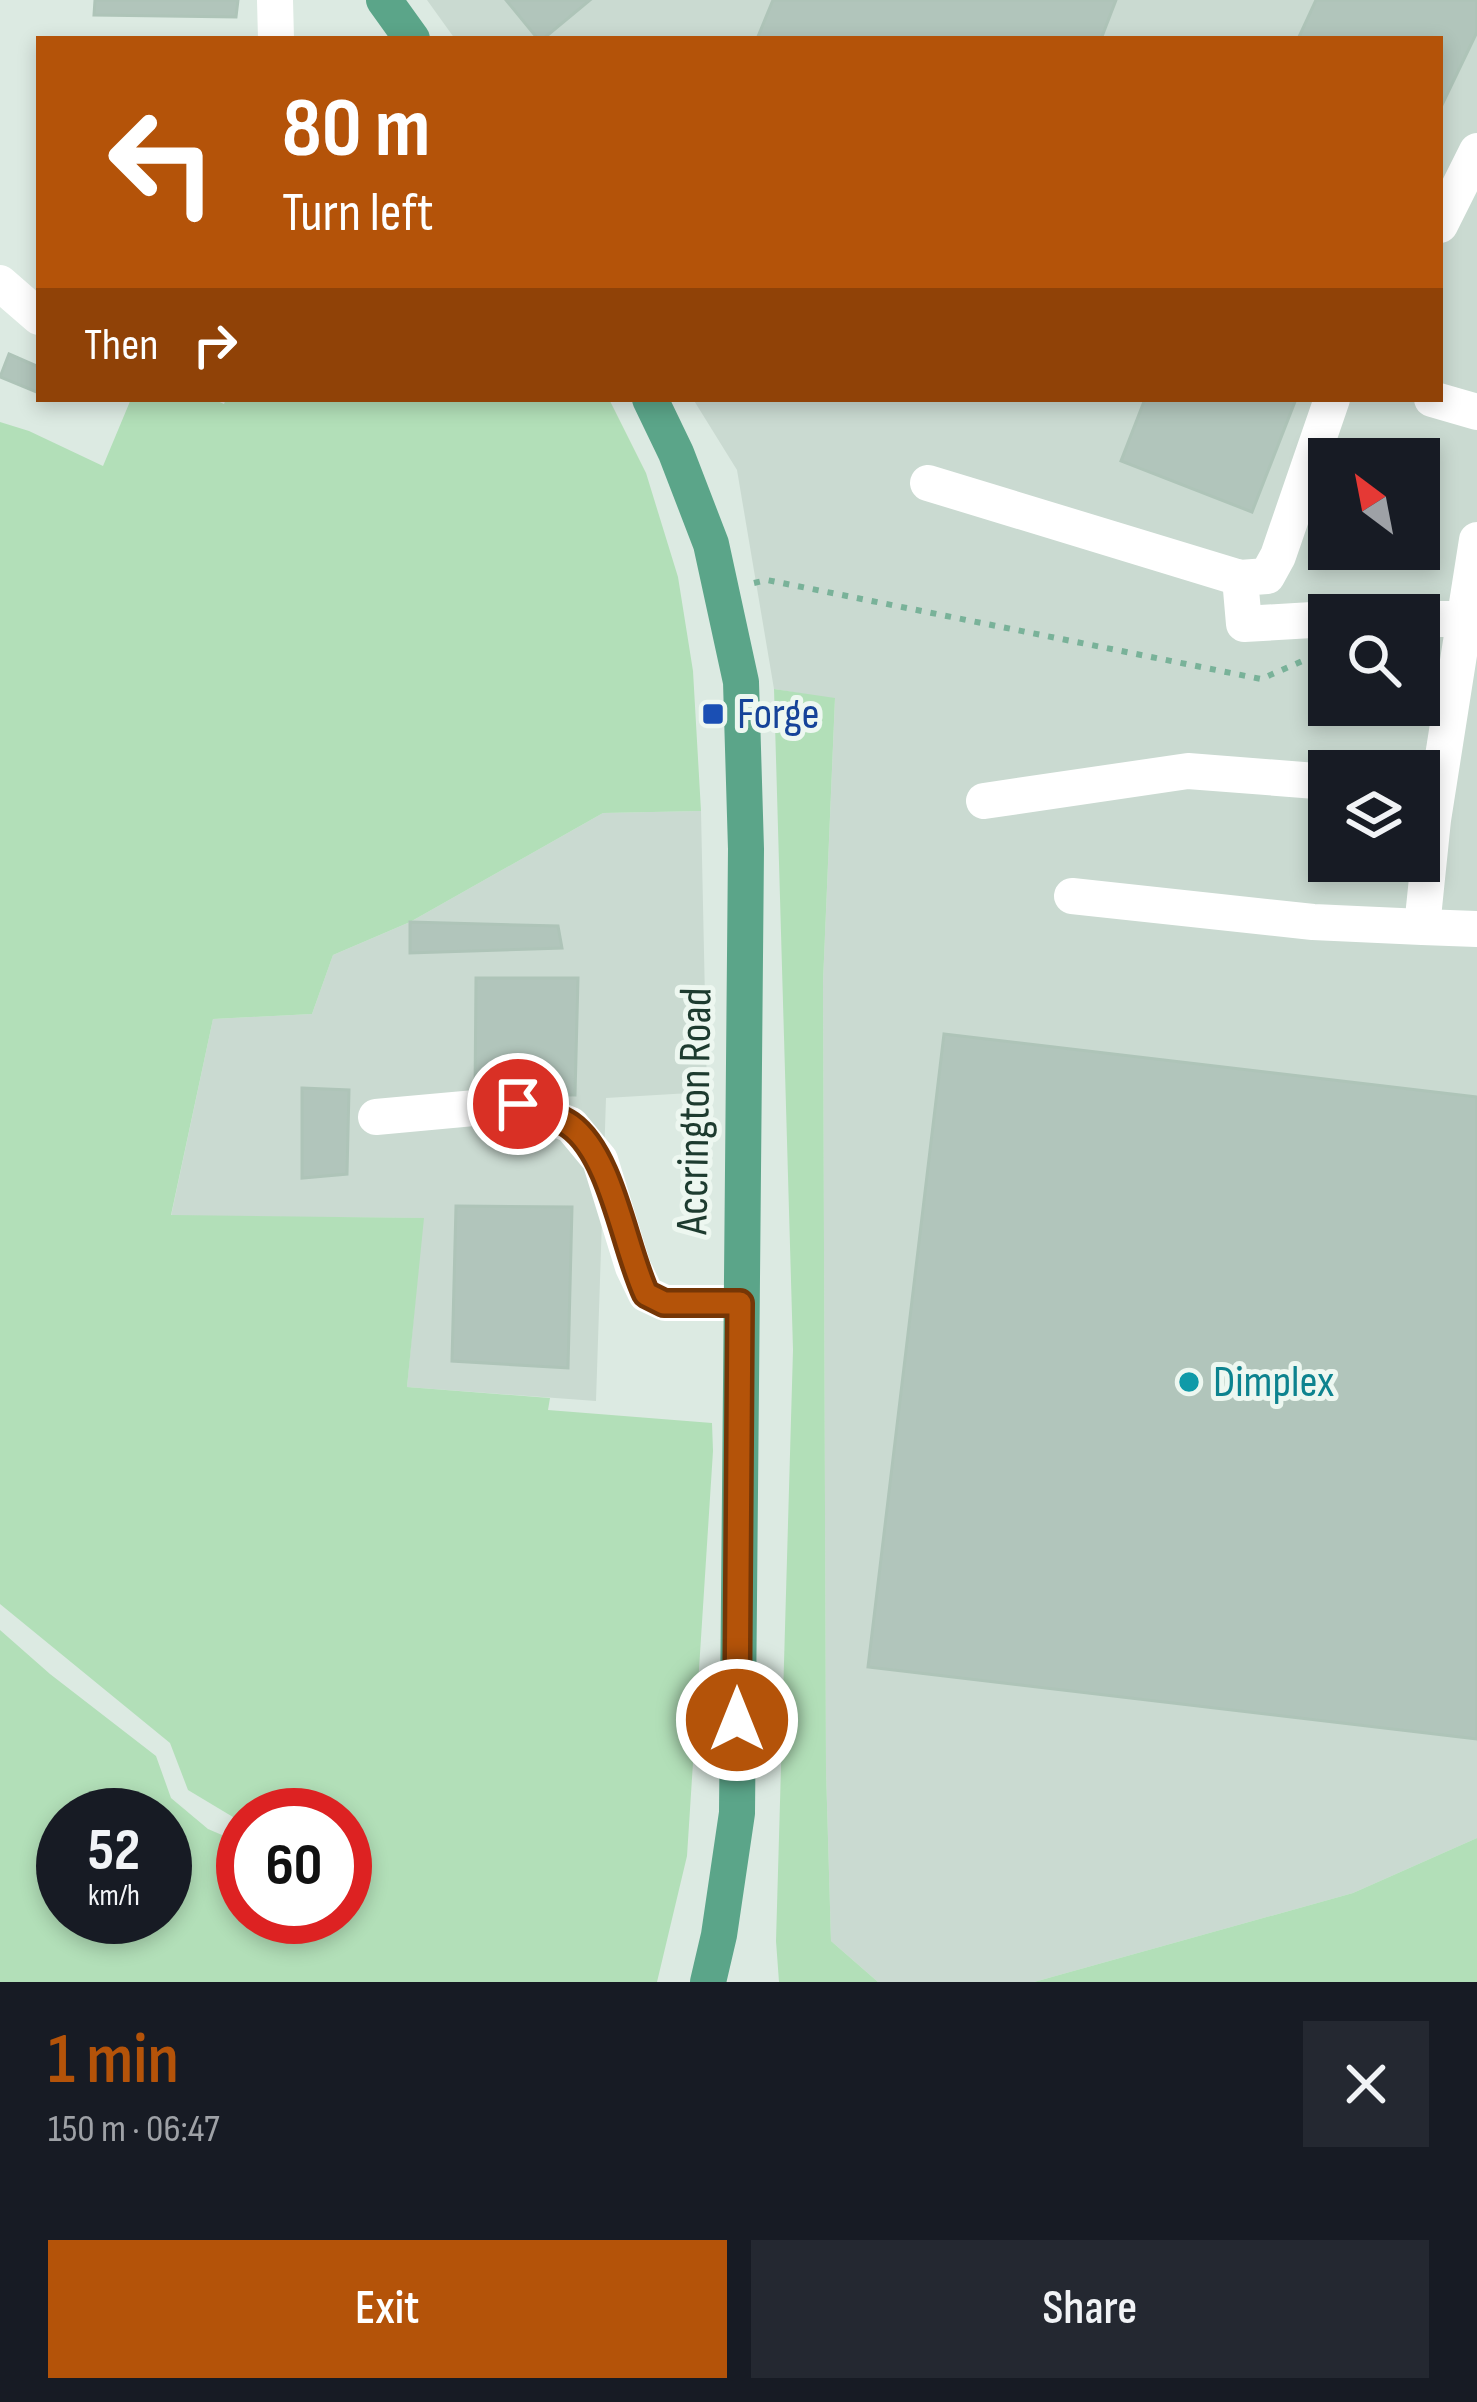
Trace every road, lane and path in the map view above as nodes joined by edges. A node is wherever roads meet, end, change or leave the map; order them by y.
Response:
1 (275, 0) edge
2 (384, 0) edge
3 (276, 36) edge
4 (410, 36) edge
5 (1477, 151) edge
6 (1443, 218) edge
7 (0, 284) edge
8 (36, 314) edge
9 (651, 402) edge
10 (1331, 402) edge
11 (1442, 402) edge
12 (1477, 412) edge
13 (928, 483) dead end
14 (1477, 540) edge
15 (1240, 578) junction
16 (721, 590) junction
17 (1470, 603) edge
18 (1440, 612) edge
19 (1308, 621) edge
20 (1308, 658) edge
21 (1440, 750) edge
22 (1308, 780) edge
23 (984, 801) dead end
24 (1425, 882) edge
25 (1072, 896) dead end
26 (1422, 927) junction
27 (1477, 929) edge
28 (376, 1117) dead end
29 (740, 1303) junction
30 (708, 1982) edge

1 - 3 street
2 - 4 main road
5 - 6 street
7 - 8 street
9 - 16 main road, Accrington Road
10 - 15 street
11 - 12 street
13 - 15 street
14 - 17 street
15 - 19 street
16 - 20 path
16 - 29 main road, Accrington Road
17 - 18 street
17 - 21 street
22 - 23 street
24 - 26 street
25 - 26 street
26 - 27 street
28 - 29 street
29 - 30 main road, Accrington Road

